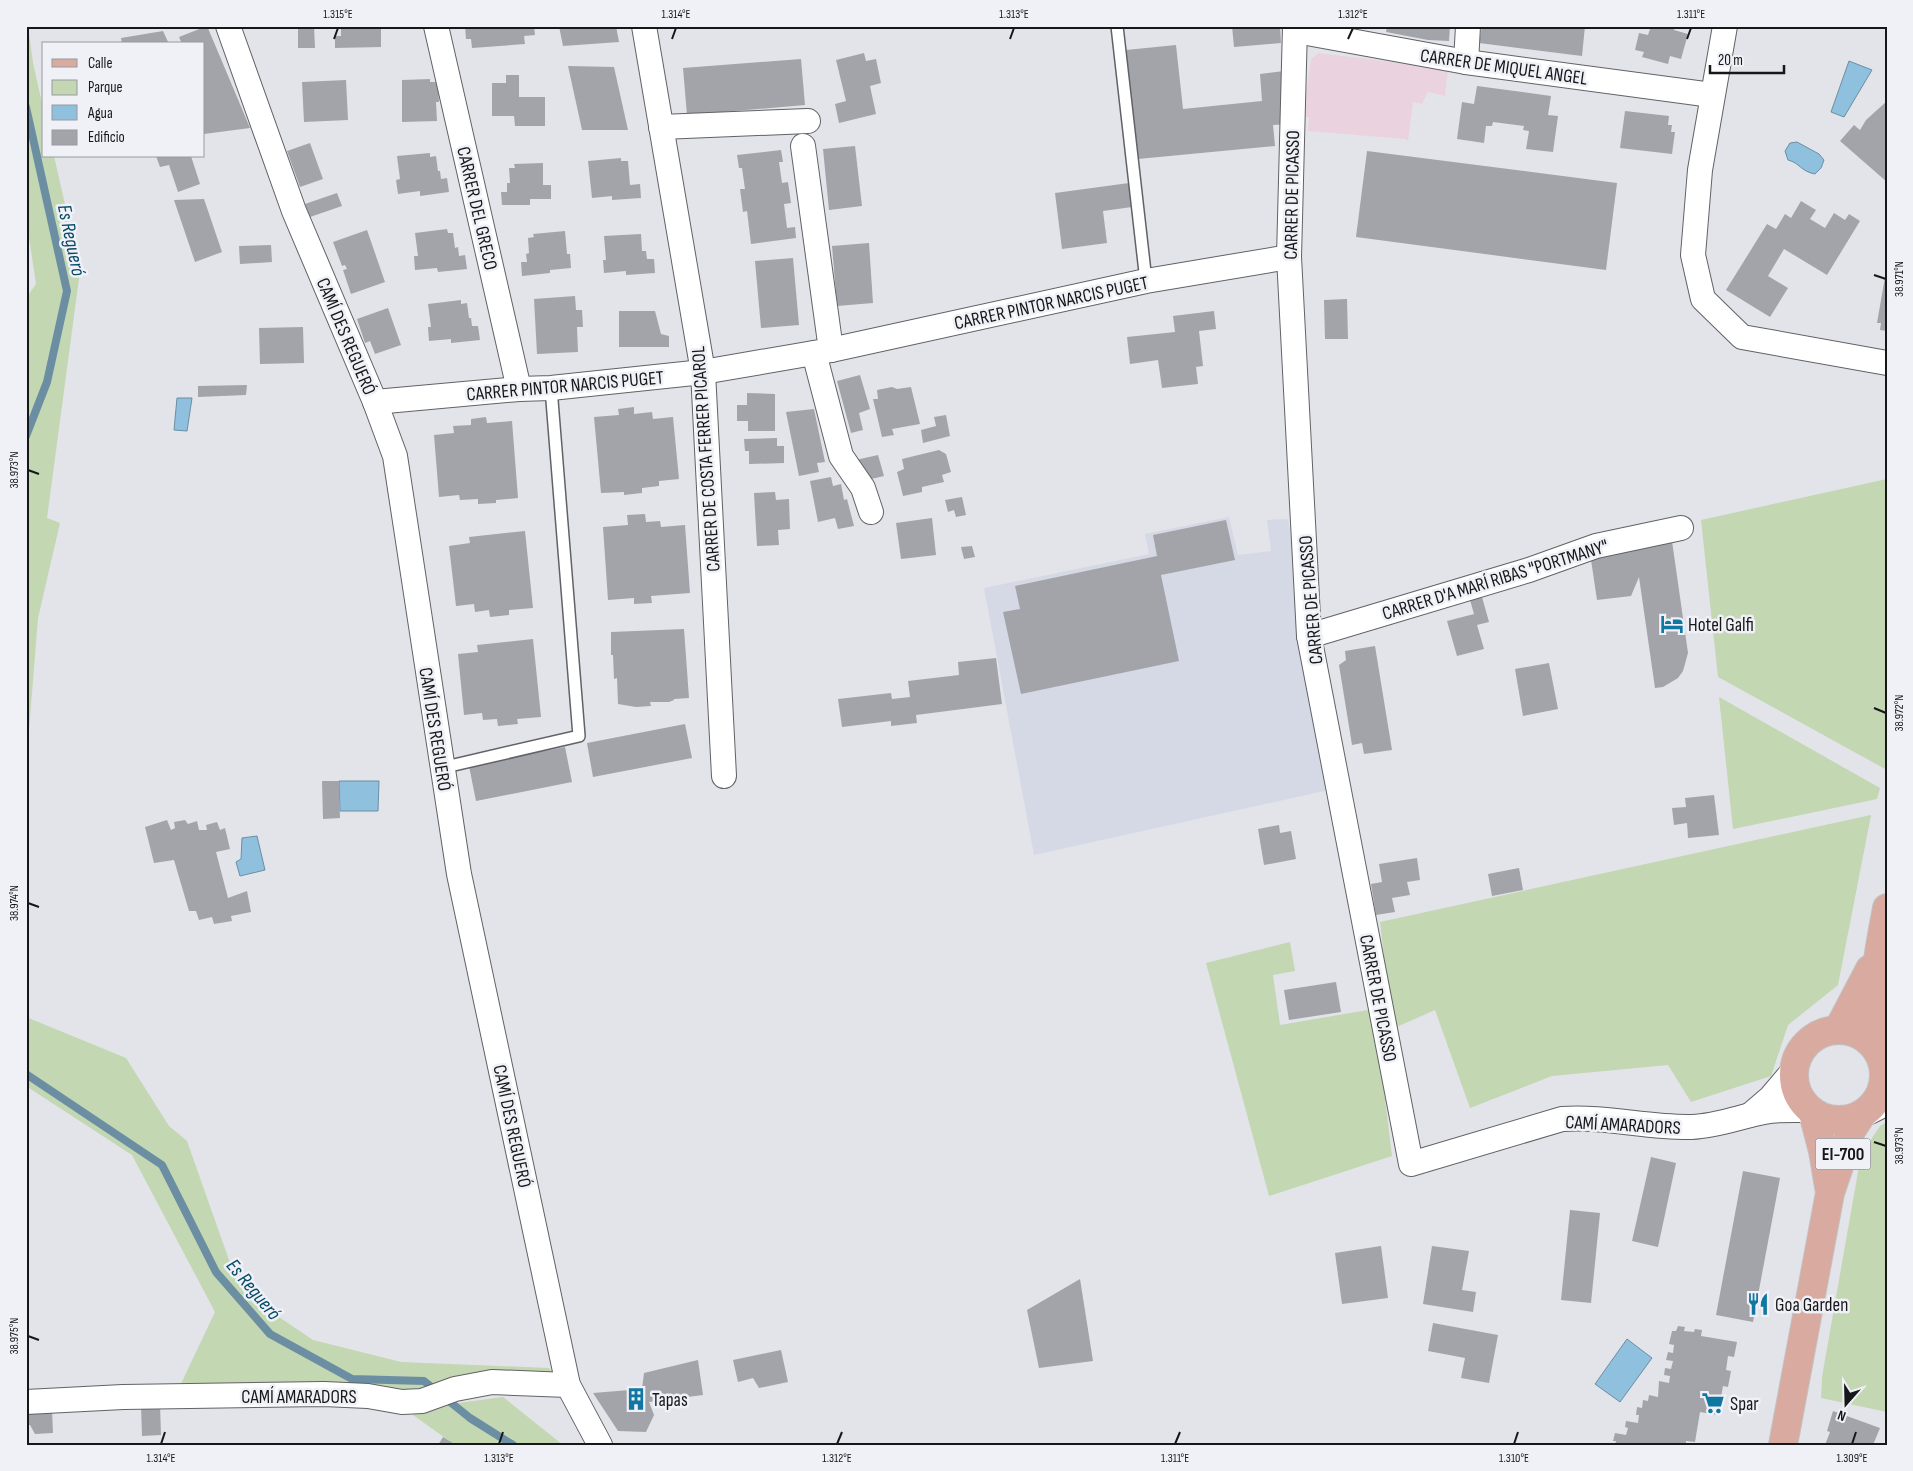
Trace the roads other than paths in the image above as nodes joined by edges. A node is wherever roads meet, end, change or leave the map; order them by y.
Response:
1 (228, 26) edge
2 (436, 26) edge
3 (644, 26) edge
4 (1117, 26) edge
5 (1468, 26) edge
6 (1725, 26) edge
7 (1296, 29) edge
8 (1466, 62) junction
9 (1712, 95) junction
10 (808, 120) dead end
11 (661, 126) junction
12 (803, 146) dead end
13 (1289, 257) junction
14 (1146, 282) junction
15 (822, 351) junction
16 (1887, 364) edge
17 (703, 372) junction
18 (551, 388) junction
19 (519, 389) junction
20 (375, 402) junction
21 (871, 512) dead end
22 (1682, 528) dead end
23 (1309, 636) junction
24 (441, 768) junction
25 (724, 776) dead end
26 (1887, 908) edge
27 (1878, 954) junction
28 (1838, 1030) junction
29 (1880, 1051) edge
30 (1793, 1071) junction
31 (1872, 1109) edge
32 (1812, 1111) junction
33 (1750, 1115) junction
34 (1411, 1164) joint
35 (1830, 1193) junction
36 (568, 1385) junction
37 (26, 1402) edge
38 (600, 1445) edge
39 (1783, 1445) edge

1 - 20 street, CAMÍ DES REGUERÓ
2 - 19 street, CARRER DEL GRECO
3 - 11 street, CARRER DE COSTA FERRER PICAROL
4 - 14 lane
5 - 8 street
6 - 9 street
7 - 8 street, CARRER DE MIQUEL ANGEL
7 - 13 street, CARRER DE PICASSO
8 - 9 street, CARRER DE MIQUEL ANGEL
9 - 16 street
10 - 11 street
11 - 17 street, CARRER DE COSTA FERRER PICAROL
12 - 15 street
13 - 14 street, CARRER PINTOR NARCIS PUGET
13 - 23 street, CARRER DE PICASSO
14 - 15 street, CARRER PINTOR NARCIS PUGET
15 - 17 street, CARRER PINTOR NARCIS PUGET
15 - 21 street
17 - 18 street, CARRER PINTOR NARCIS PUGET
17 - 25 street, CARRER DE COSTA FERRER PICAROL
18 - 19 street, CARRER PINTOR NARCIS PUGET
18 - 24 lane
19 - 20 street, CARRER PINTOR NARCIS PUGET
20 - 24 street, CAMÍ DES REGUERÓ
22 - 23 street, CARRER D'A MARÍ RIBAS "PORTMANY"
23 - 34 street, CARRER DE PICASSO
24 - 36 street, CAMÍ DES REGUERÓ
26 - 27 main road, EI-700
27 - 28 main road, EI-700
27 - 29 main road, EI-700
28 - 29 main road
28 - 30 main road
29 - 31 main road, EI-700
30 - 32 main road, EI-700
30 - 33 street, CAMÍ AMARADORS
31 - 32 main road, EI-700
31 - 35 main road, EI-700
32 - 33 street, CAMÍ AMARADORS
32 - 35 main road, EI-700
33 - 34 street, CAMÍ AMARADORS
35 - 39 main road, EI-700
36 - 37 street, CAMÍ AMARADORS
36 - 38 street, CAMÍ DES REGUERÓ

